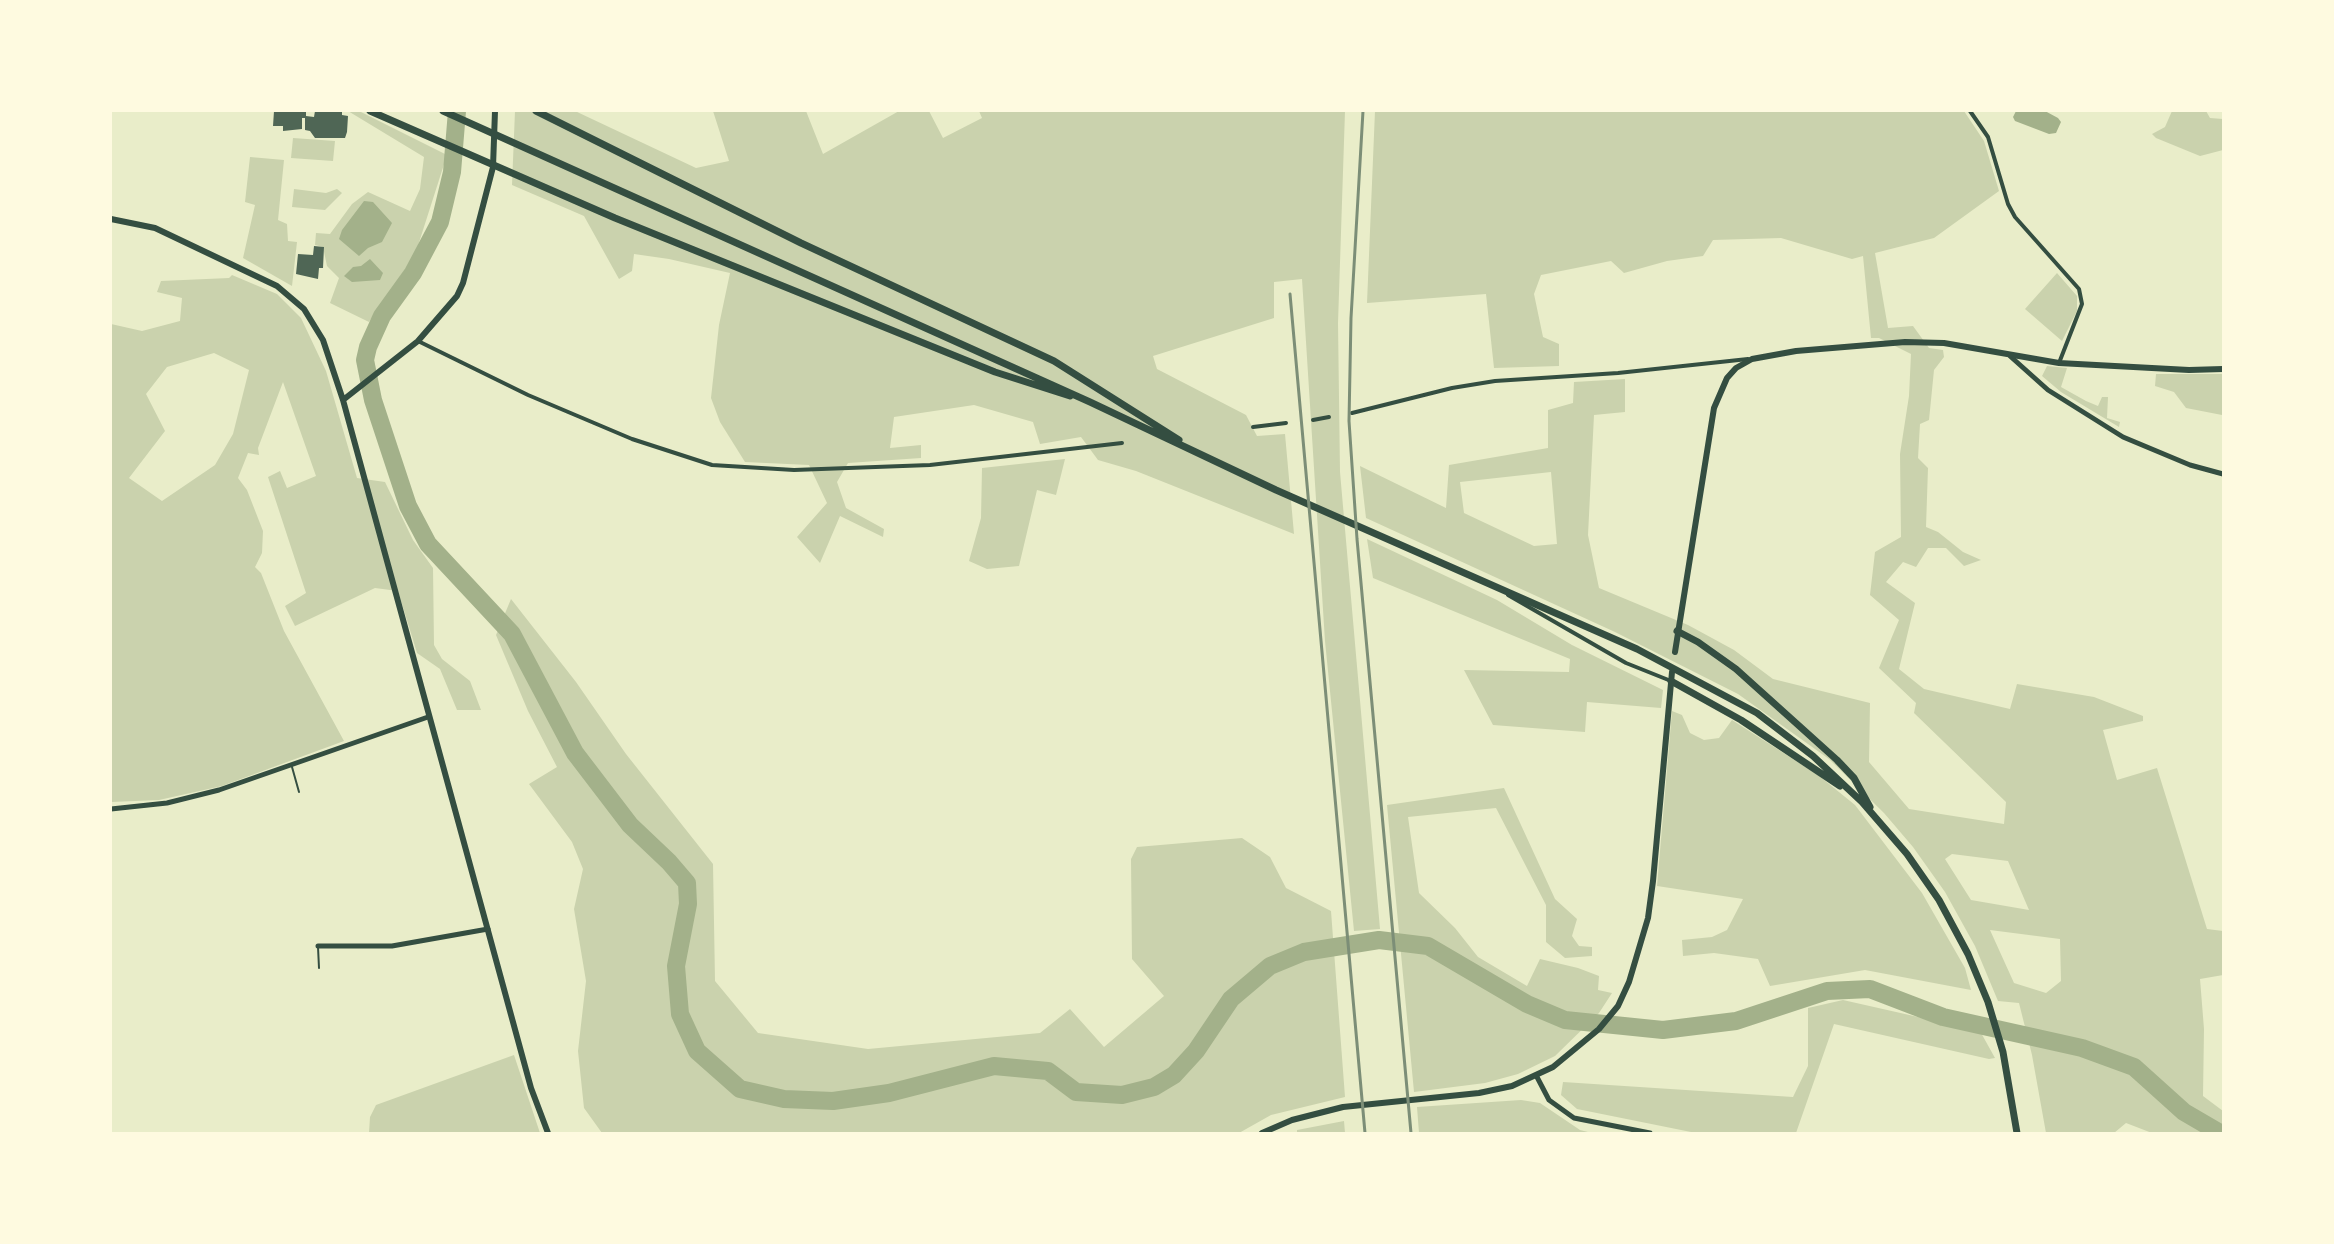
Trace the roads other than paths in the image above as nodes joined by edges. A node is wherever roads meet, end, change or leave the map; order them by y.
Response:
1 (370, 111) edge
2 (443, 111) edge
3 (495, 111) edge
4 (536, 111) edge
5 (1970, 111) edge
6 (493, 167) junction
7 (111, 219) edge
8 (418, 341) junction
9 (2010, 356) junction
10 (1752, 359) junction
11 (2058, 363) junction
12 (2223, 369) edge
13 (343, 400) junction
14 (1090, 402) junction
15 (1352, 413) dead end
16 (1329, 417) dead end
17 (1313, 420) dead end
18 (1286, 423) dead end
19 (1253, 427) dead end
20 (1122, 444) dead end
21 (1202, 455) junction
22 (2223, 474) edge
23 (1493, 585) junction
24 (1677, 631) junction
25 (1675, 652) dead end
26 (1672, 672) dead end
27 (1671, 681) junction
28 (429, 717) junction
29 (291, 764) junction
30 (299, 792) dead end
31 (1862, 802) junction
32 (111, 809) edge
33 (1874, 814) junction
34 (488, 928) junction
35 (318, 946) joint
36 (319, 968) dead end
37 (1537, 1077) junction
38 (548, 1133) edge
39 (1262, 1133) edge
40 (1650, 1133) edge
41 (2017, 1133) edge

1 - 6 highway
2 - 14 highway
3 - 6 main road
4 - 21 highway
5 - 11 street
6 - 8 main road
6 - 14 highway
7 - 13 main road
8 - 13 main road
8 - 20 street
9 - 10 main road
9 - 11 main road
9 - 22 street
10 - 15 street
10 - 24 main road
11 - 12 main road
13 - 28 main road
14 - 21 highway
16 - 17 street
18 - 19 street
21 - 23 highway
23 - 27 street
23 - 31 highway
24 - 25 main road
24 - 33 highway
26 - 27 main road
27 - 31 highway
27 - 37 main road
28 - 29 street
28 - 34 main road
29 - 30 lane
29 - 32 street
31 - 33 highway
33 - 41 highway
34 - 35 street
34 - 38 main road
35 - 36 lane
37 - 39 main road
37 - 40 street

